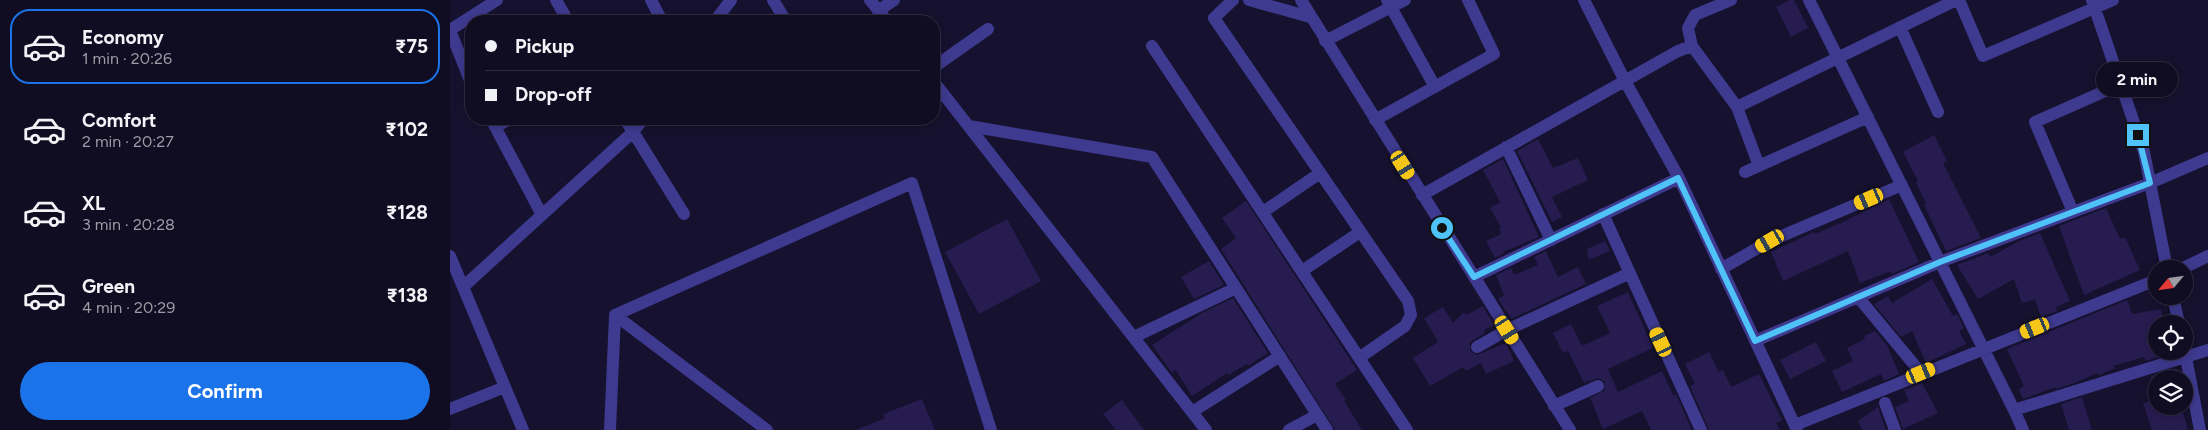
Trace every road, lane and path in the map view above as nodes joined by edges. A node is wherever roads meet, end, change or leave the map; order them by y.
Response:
1 (497, 0) edge
2 (556, 0) edge
3 (651, 0) edge
4 (731, 0) edge
5 (773, 0) edge
6 (870, 0) edge
7 (894, 0) edge
8 (1233, 0) edge
9 (1249, 0) edge
10 (1301, 0) edge
11 (1404, 0) edge
12 (1468, 0) edge
13 (1584, 0) edge
14 (1731, 0) edge
15 (1810, 0) edge
16 (1957, 0) edge
17 (2114, 0) edge
18 (1388, 4) edge
19 (2093, 4) edge
20 (878, 11) junction
21 (474, 15) edge
22 (565, 15) edge
23 (659, 15) edge
24 (720, 15) edge
25 (782, 15) edge
26 (881, 15) edge
27 (1310, 17) junction
28 (465, 20) edge
29 (1900, 27) junction
30 (988, 29) dead end
31 (450, 30) edge
32 (1325, 41) junction
33 (1152, 46) dead end
34 (1692, 46) junction
35 (1838, 56) junction
36 (940, 62) edge
37 (465, 66) edge
38 (1624, 81) junction
39 (2121, 84) junction
40 (1435, 87) junction
41 (940, 90) edge
42 (1737, 107) junction
43 (1368, 108) junction
44 (1938, 112) dead end
45 (1388, 113) junction
46 (1868, 117) junction
47 (1375, 120) junction
48 (494, 125) edge
49 (629, 125) edge
50 (638, 125) edge
51 (969, 126) junction
52 (633, 132) junction
53 (1506, 147) junction
54 (2208, 158) edge
55 (1758, 166) junction
56 (1746, 172) dead end
57 (1320, 173) junction
58 (1678, 178) junction
59 (2150, 183) junction
60 (1902, 185) junction
61 (1422, 195) junction
62 (1263, 212) junction
63 (2073, 212) junction
64 (684, 214) dead end
65 (1603, 214) junction
66 (542, 215) junction
67 (1360, 232) junction
68 (1550, 240) junction
69 (450, 256) edge
70 (2208, 256) edge
71 (2165, 260) edge
72 (1940, 262) junction
73 (2193, 263) edge
74 (1721, 269) junction
75 (1302, 271) junction
76 (1630, 272) junction
77 (1474, 277) junction
78 (2148, 283) edge
79 (463, 287) junction
80 (1236, 288) junction
81 (1858, 297) junction
82 (615, 315) junction
83 (1507, 330) junction
84 (1134, 337) junction
85 (1755, 341) junction
86 (1477, 347) dead end
87 (1983, 348) junction
88 (2208, 350) edge
89 (2193, 351) edge
90 (1280, 356) junction
91 (1359, 358) junction
92 (2161, 360) edge
93 (2187, 360) edge
94 (1921, 373) junction
95 (1598, 386) dead end
96 (505, 387) junction
97 (1885, 403) dead end
98 (1554, 406) junction
99 (450, 409) edge
100 (2014, 410) junction
101 (1192, 412) junction
102 (1317, 415) junction
103 (1796, 428) edge
104 (523, 430) edge
105 (610, 430) edge
106 (767, 430) edge
107 (991, 430) edge
108 (1206, 430) edge
109 (1289, 430) edge
110 (1326, 430) edge
111 (1408, 430) edge
112 (1570, 430) edge
113 (1701, 430) edge
114 (1895, 430) edge
115 (2023, 430) edge
116 (2200, 430) edge

1 - 21 street
2 - 22 street
3 - 23 street
4 - 24 street
5 - 25 street
6 - 20 street
7 - 20 street
8 - 57 street
9 - 27 street
10 - 27 street
11 - 18 street
12 - 40 street
13 - 38 street
14 - 34 street
15 - 35 street
16 - 19 street
16 - 29 street
17 - 19 street
18 - 32 street
18 - 40 street
19 - 39 street
20 - 26 street
27 - 32 street
28 - 31 street
29 - 35 street
29 - 44 street
30 - 36 street
31 - 37 street
32 - 43 street
33 - 62 street
34 - 38 street
34 - 42 street
35 - 42 street
35 - 46 street
38 - 53 street
38 - 58 street
39 - 59 street
39 - 63 street
40 - 45 street
41 - 51 street
42 - 55 street
43 - 45 street
43 - 47 street
45 - 47 street
46 - 55 street
46 - 60 street
47 - 61 street
48 - 66 street
49 - 52 street
50 - 52 street
51 - 80 street
51 - 84 street
52 - 64 street
52 - 66 street
53 - 61 street
53 - 68 street
54 - 59 street
55 - 56 street
57 - 62 street
57 - 67 street
58 - 65 street
58 - 74 street
59 - 63 street
59 - 71 street
60 - 72 street
60 - 74 street
61 - 77 street
62 - 75 street
63 - 72 street
65 - 68 street
65 - 76 street
66 - 79 street
67 - 75 street
67 - 91 street
68 - 77 street
69 - 79 street
70 - 73 street
72 - 81 street
72 - 87 street
74 - 85 street
75 - 91 street
76 - 83 street
76 - 113 street
77 - 83 street
78 - 87 street
79 - 96 street
80 - 84 street
80 - 90 street
81 - 85 street
81 - 94 street
82 - 105 street
82 - 106 street
82 - 107 street
83 - 86 street
83 - 98 street
84 - 101 street
85 - 103 street
87 - 94 street
87 - 100 street
88 - 89 street
90 - 101 street
90 - 102 street
91 - 111 street
92 - 100 street
93 - 116 street
94 - 103 street
95 - 98 street
96 - 99 street
96 - 104 street
97 - 114 street
98 - 112 street
100 - 115 street
101 - 108 street
102 - 109 street
102 - 110 street

